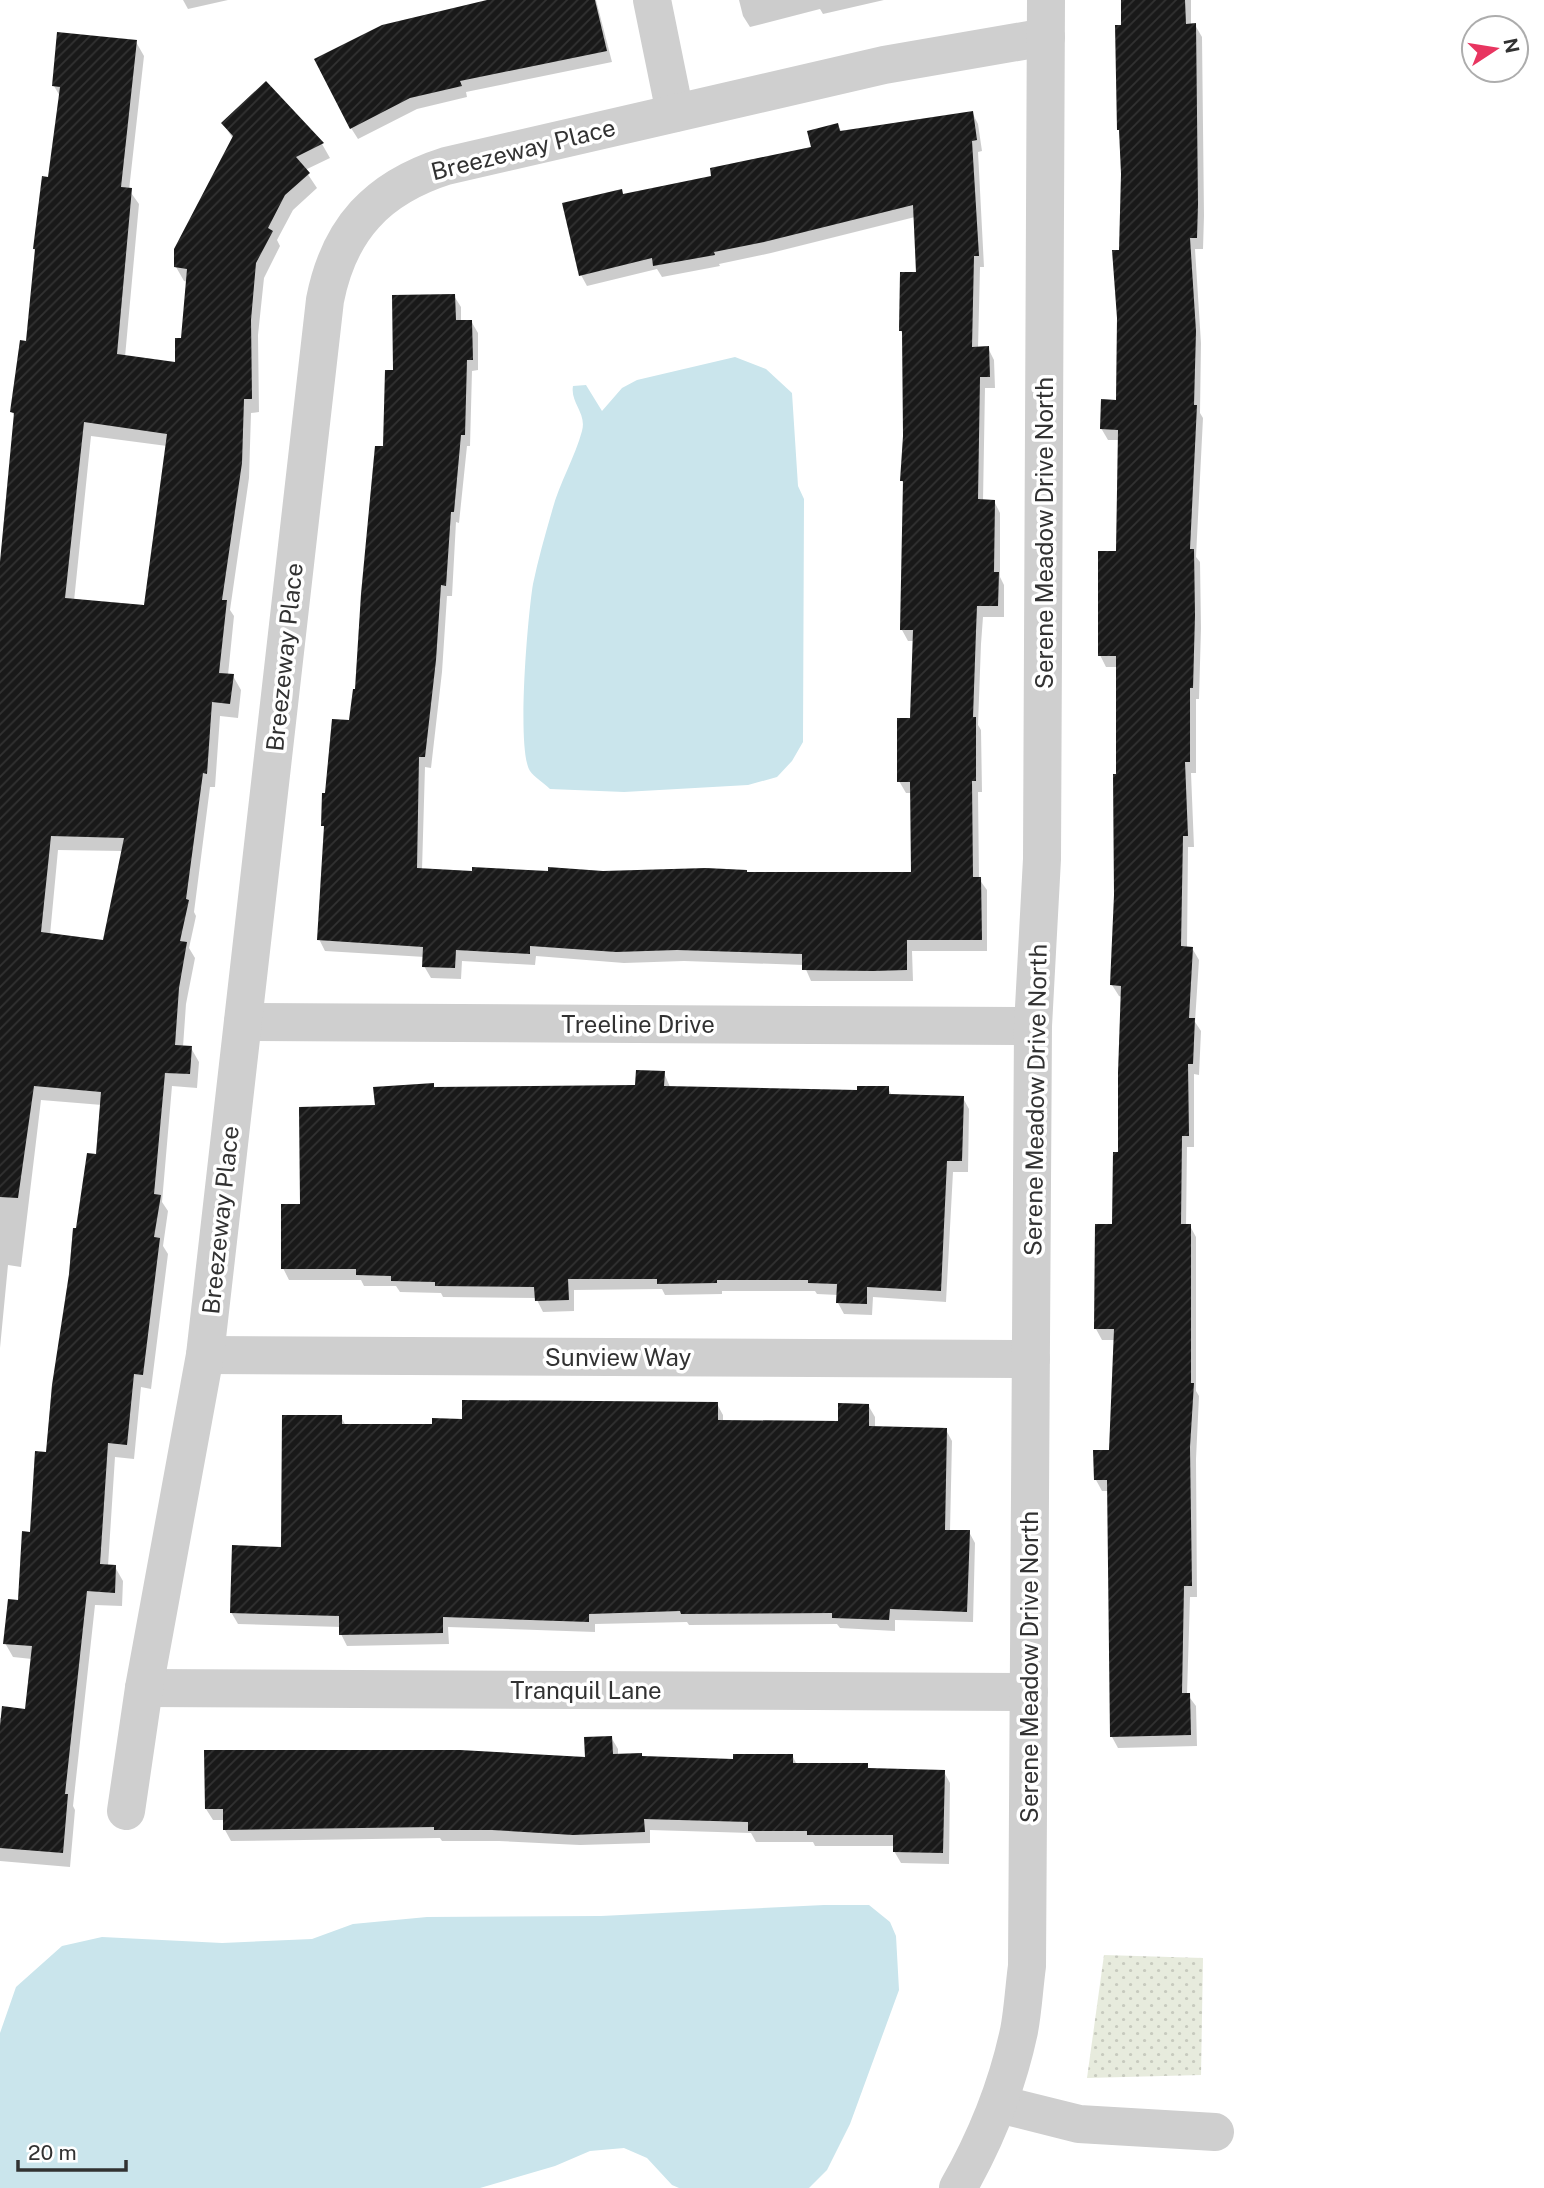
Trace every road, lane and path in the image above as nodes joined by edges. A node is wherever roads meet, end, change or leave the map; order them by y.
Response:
1 (652, 0) edge
2 (1046, 0) edge
3 (1046, 37) junction
4 (675, 113) junction
5 (243, 1022) junction
6 (1033, 1026) junction
7 (205, 1355) junction
8 (1031, 1359) junction
9 (144, 1688) junction
10 (1029, 1692) junction
11 (126, 1811) dead end
12 (999, 2104) junction
13 (1215, 2132) dead end
14 (958, 2188) edge

1 - 4 street
2 - 3 street, Serene Meadow Drive North
3 - 4 street, Breezeway Place
3 - 6 street, Serene Meadow Drive North
4 - 5 street, Breezeway Place
5 - 6 street, Treeline Drive
5 - 7 street, Breezeway Place
6 - 8 street, Serene Meadow Drive North
7 - 8 street, Sunview Way
7 - 9 street, Breezeway Place
8 - 10 street, Serene Meadow Drive North
9 - 10 street, Tranquil Lane
9 - 11 street, Breezeway Place
10 - 12 street, Serene Meadow Drive North
12 - 13 street
12 - 14 street, Serene Meadow Drive North

